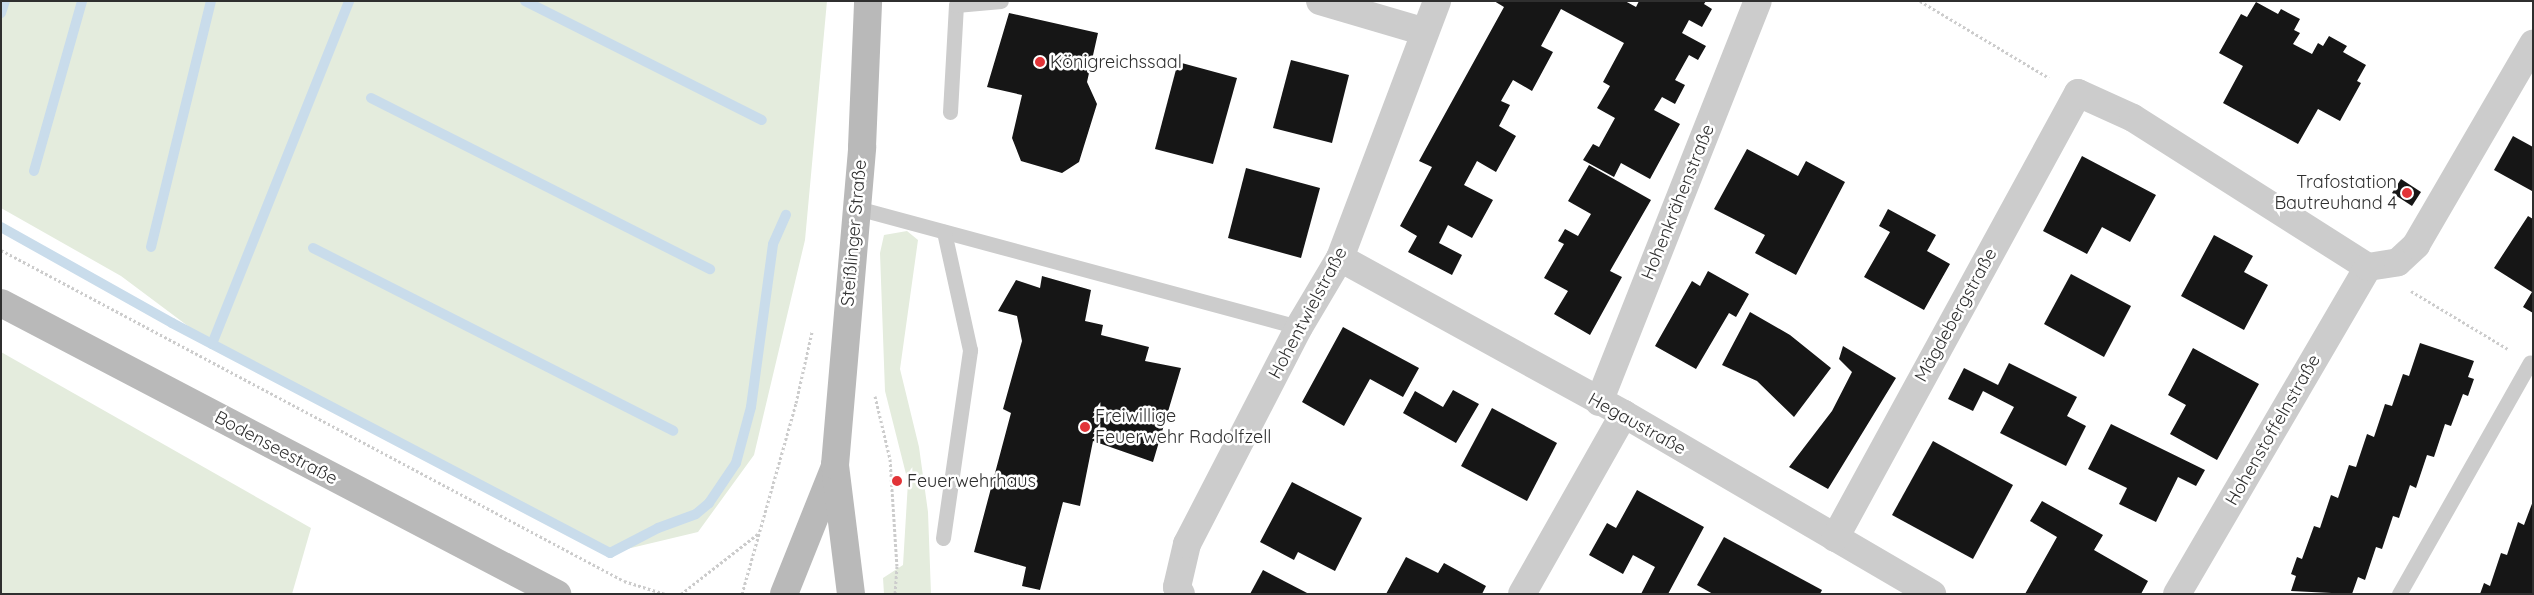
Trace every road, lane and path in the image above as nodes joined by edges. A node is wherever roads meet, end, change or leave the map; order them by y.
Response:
1 (868, 1) edge
2 (1001, 1) edge
3 (1320, 1) edge
4 (1437, 1) edge
5 (1758, 1) edge
6 (1920, 1) edge
7 (1425, 32) junction
8 (2533, 44) edge
9 (2078, 93) junction
10 (950, 112) dead end
11 (857, 208) junction
12 (944, 232) junction
13 (1, 250) edge
14 (1340, 258) junction
15 (2368, 267) junction
16 (1, 303) edge
17 (813, 326) dead end
18 (1298, 328) junction
19 (2530, 362) joint
20 (875, 394) dead end
21 (1599, 402) junction
22 (1624, 414) junction
23 (835, 465) junction
24 (760, 532) junction
25 (943, 538) dead end
26 (1835, 538) junction
27 (844, 560) junction
28 (1179, 590) edge
29 (554, 593) edge
30 (665, 594) edge
31 (681, 594) edge
32 (742, 594) edge
33 (784, 594) edge
34 (837, 594) edge
35 (851, 594) edge
36 (895, 594) edge
37 (1522, 594) edge
38 (1932, 594) edge
39 (2177, 594) edge
40 (2400, 594) edge

1 - 11 street, Steißlinger Straße
2 - 10 lane
3 - 7 street
4 - 7 street, Hohentwielstraße
5 - 21 street, Hohenkrähenstraße
6 - 9 path
7 - 14 street, Hohentwielstraße
8 - 15 street
9 - 15 street
9 - 26 street, Mägdebergstraße
11 - 12 lane
11 - 23 street, Steißlinger Straße
12 - 18 lane
12 - 25 lane
13 - 30 path
14 - 18 street, Hohentwielstraße
14 - 21 street, Hegaustraße
15 - 19 path
15 - 39 street, Hohenstoffelnstraße
16 - 29 street, Bodenseestraße
17 - 24 path
18 - 28 street, Hohentwielstraße
19 - 40 lane
20 - 36 path
21 - 22 street, Hegaustraße
22 - 26 street, Hegaustraße
22 - 37 street
23 - 27 street
23 - 33 street
24 - 31 path
24 - 32 path
26 - 38 street, Hegaustraße
27 - 34 street
27 - 35 street

